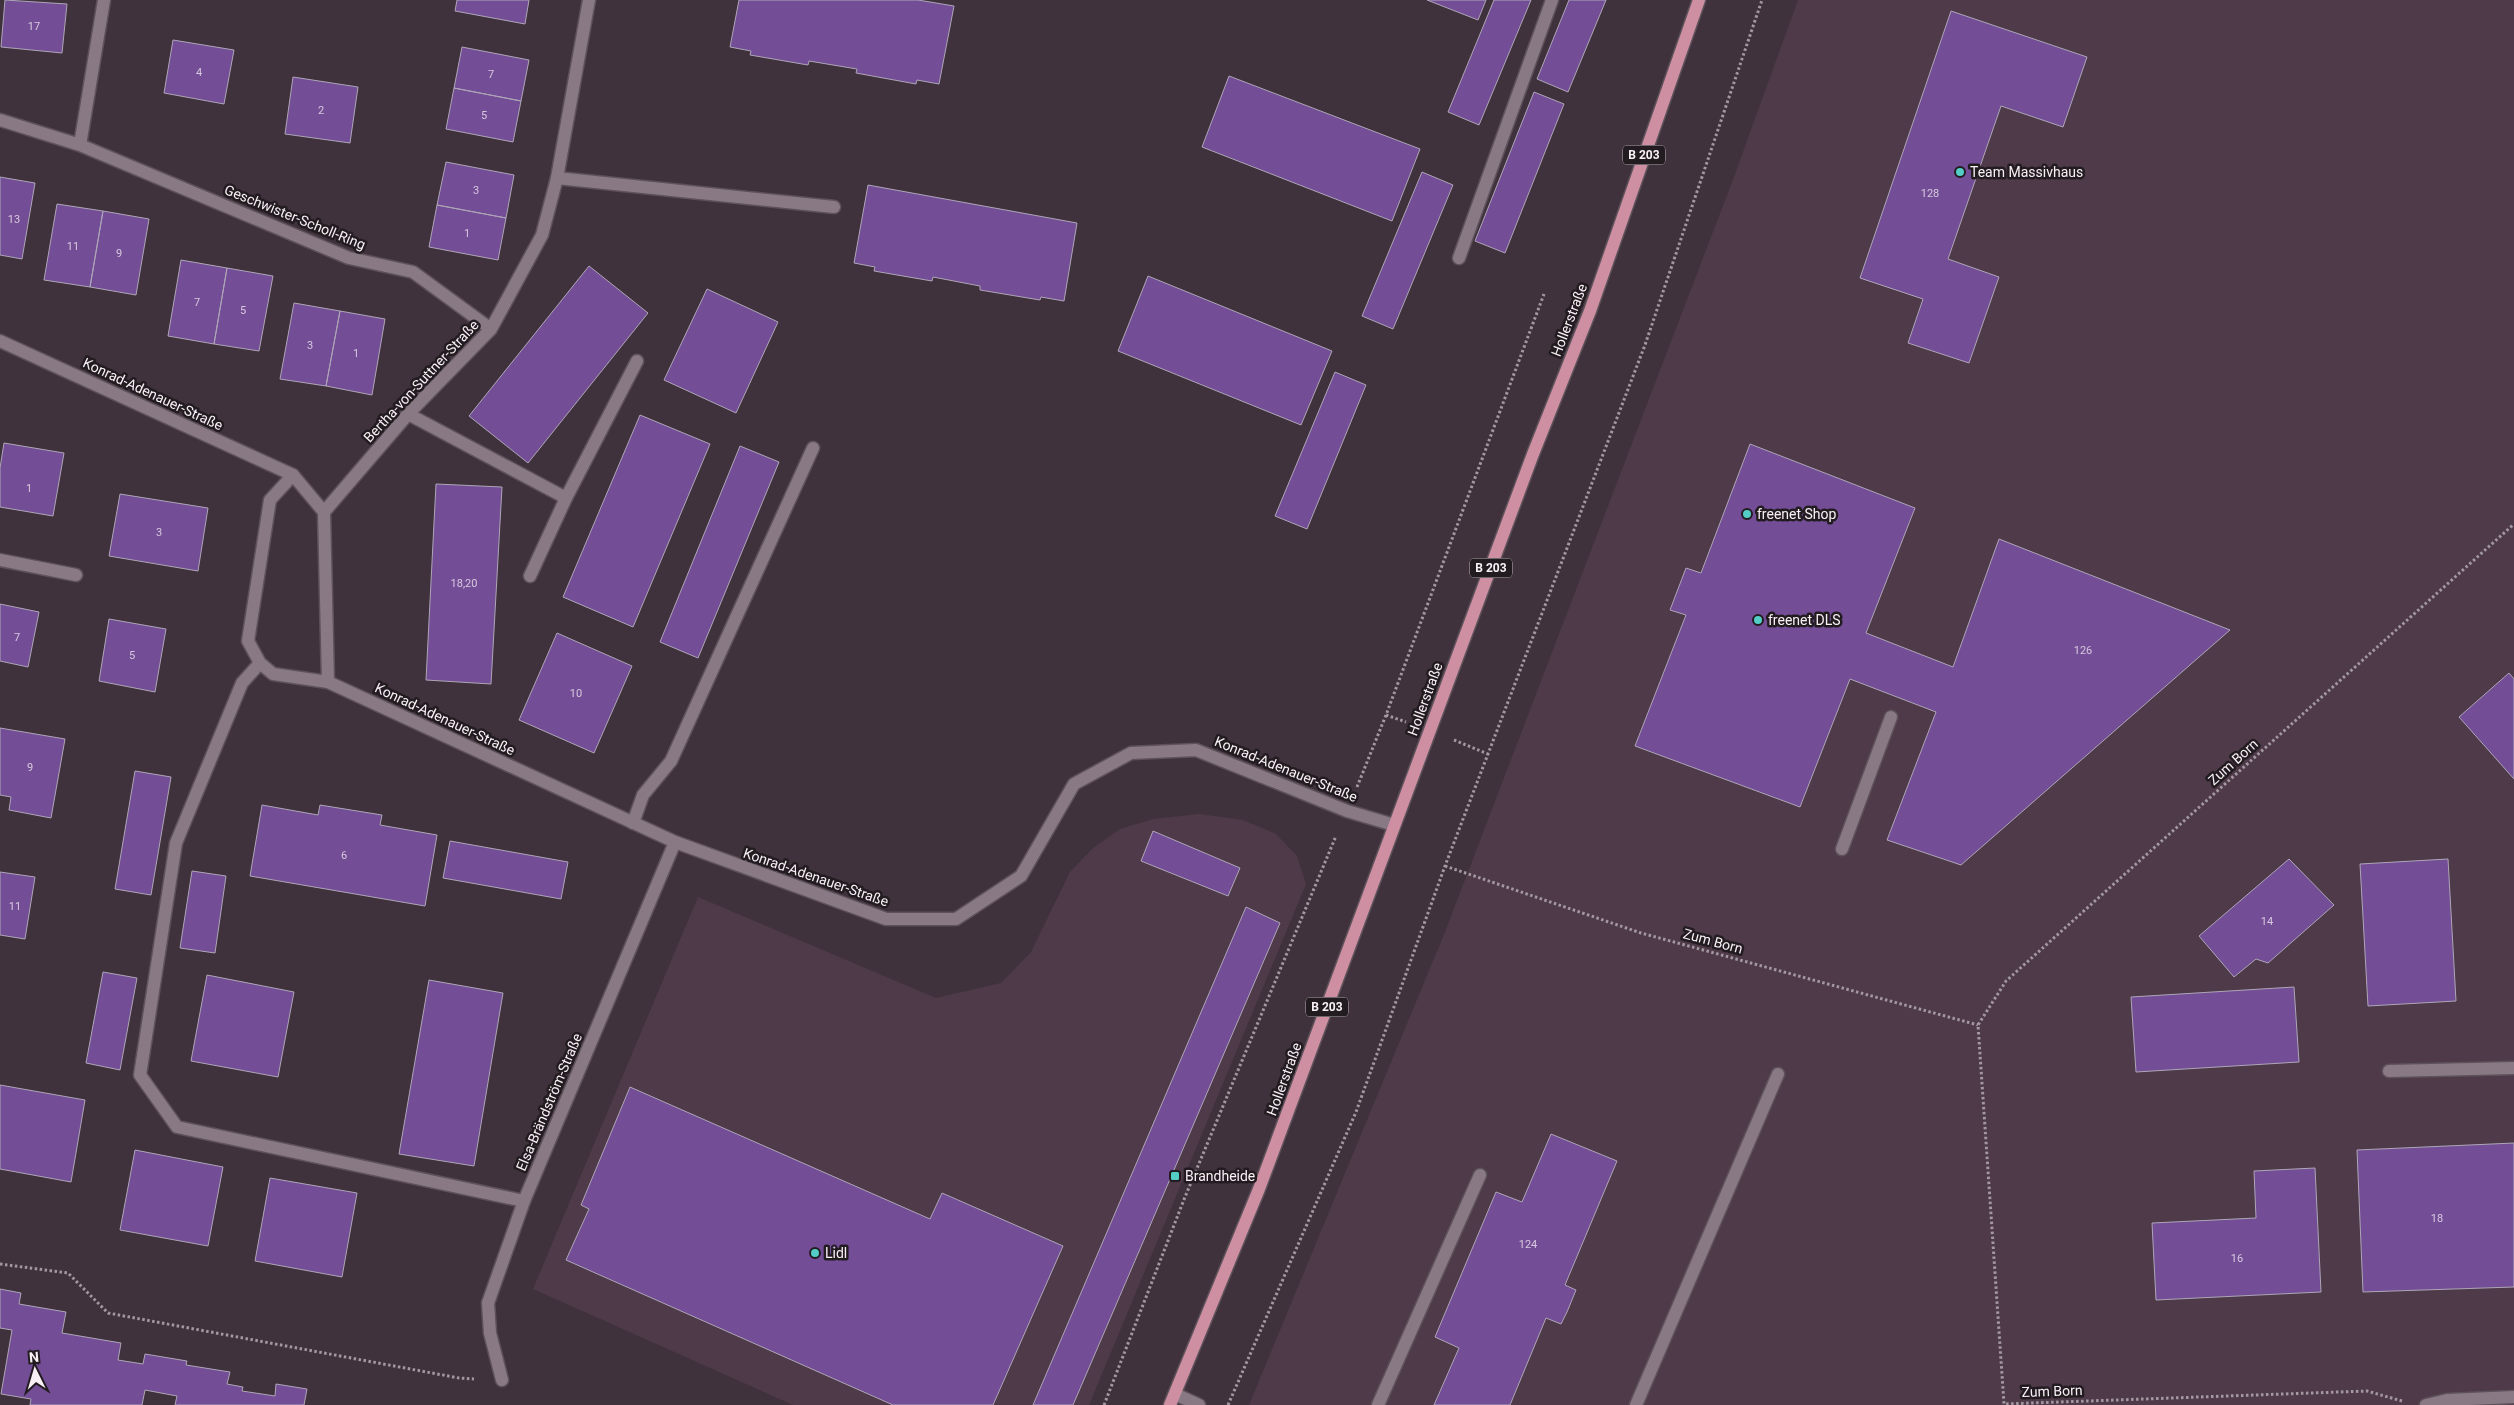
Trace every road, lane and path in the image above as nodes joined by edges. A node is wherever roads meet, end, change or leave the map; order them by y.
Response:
1 (104, 0) edge
2 (589, 0) edge
3 (1552, 0) edge
4 (1699, 0) edge
5 (1762, 0) edge
6 (0, 120) edge
7 (80, 144) junction
8 (557, 178) junction
9 (834, 207) dead end
10 (1459, 258) dead end
11 (1544, 294) dead end
12 (491, 329) junction
13 (0, 341) edge
14 (637, 361) dead end
15 (408, 414) junction
16 (813, 448) dead end
17 (293, 474) junction
18 (566, 498) junction
19 (324, 512) junction
20 (2514, 524) edge
21 (0, 560) edge
22 (76, 575) dead end
23 (530, 576) dead end
24 (260, 663) junction
25 (328, 682) junction
26 (1891, 717) dead end
27 (1347, 810) junction
28 (633, 823) junction
29 (1394, 826) junction
30 (675, 842) junction
31 (1842, 849) dead end
32 (1445, 866) junction
33 (1978, 1025) junction
34 (2514, 1068) edge
35 (2389, 1071) dead end
36 (1778, 1074) dead end
37 (1480, 1174) dead end
38 (524, 1201) junction
39 (0, 1264) edge
40 (502, 1380) joint
41 (2514, 1397) edge
42 (1172, 1399) edge
43 (2409, 1403) dead end
44 (2004, 1404) edge
45 (1104, 1405) edge
46 (1199, 1405) edge
47 (1228, 1405) edge
48 (1378, 1405) edge
49 (1636, 1405) edge
50 (2426, 1405) edge

1 - 7 street
2 - 8 street, Bertha-von-Suttner-Straße
3 - 10 street
4 - 29 main road, Hollerstraße / B 203
5 - 32 path
6 - 7 street, Geschwister-Scholl-Ring
7 - 12 street, Geschwister-Scholl-Ring
8 - 9 street
8 - 12 street, Bertha-von-Suttner-Straße
11 - 27 path
12 - 15 street, Bertha-von-Suttner-Straße
13 - 17 street, Konrad-Adenauer-Straße
14 - 18 street
15 - 18 street
15 - 19 street, Bertha-von-Suttner-Straße
16 - 28 street
17 - 19 street, Konrad-Adenauer-Straße
17 - 24 street
18 - 23 street
19 - 25 street
20 - 33 path, Zum Born
21 - 22 street
24 - 25 street, Konrad-Adenauer-Straße
24 - 38 street
25 - 28 street, Konrad-Adenauer-Straße
26 - 31 street
27 - 29 street, Konrad-Adenauer-Straße
27 - 30 street, Konrad-Adenauer-Straße
27 - 45 path
28 - 30 street, Konrad-Adenauer-Straße
29 - 42 main road, Hollerstraße / B 203
30 - 38 street, Elsa-Brändström-Straße
32 - 33 path, Zum Born
32 - 47 path
33 - 44 path, Zum Born
34 - 35 street
36 - 49 street
37 - 48 street
38 - 40 street, Elsa-Brändström-Straße
39 - 40 path
41 - 50 street
42 - 46 street
43 - 44 path, Zum Born

